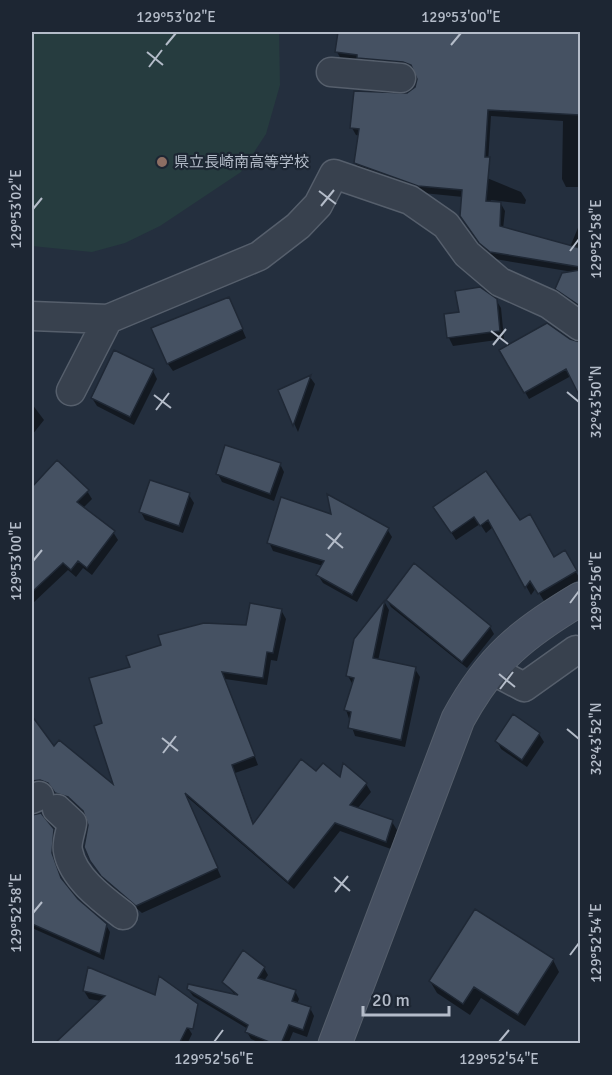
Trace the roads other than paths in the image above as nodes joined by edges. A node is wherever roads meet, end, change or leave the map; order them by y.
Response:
1 (331, 72) dead end
2 (401, 78) dead end
3 (32, 316) edge
4 (108, 319) junction
5 (580, 326) edge
6 (71, 391) dead end
7 (580, 599) edge
8 (580, 651) edge
9 (490, 669) junction
10 (43, 801) edge
11 (123, 915) dead end
12 (334, 1044) edge

1 - 2 street
3 - 4 street
4 - 5 street
4 - 6 street
7 - 9 street
8 - 9 street
9 - 12 street
10 - 11 street

